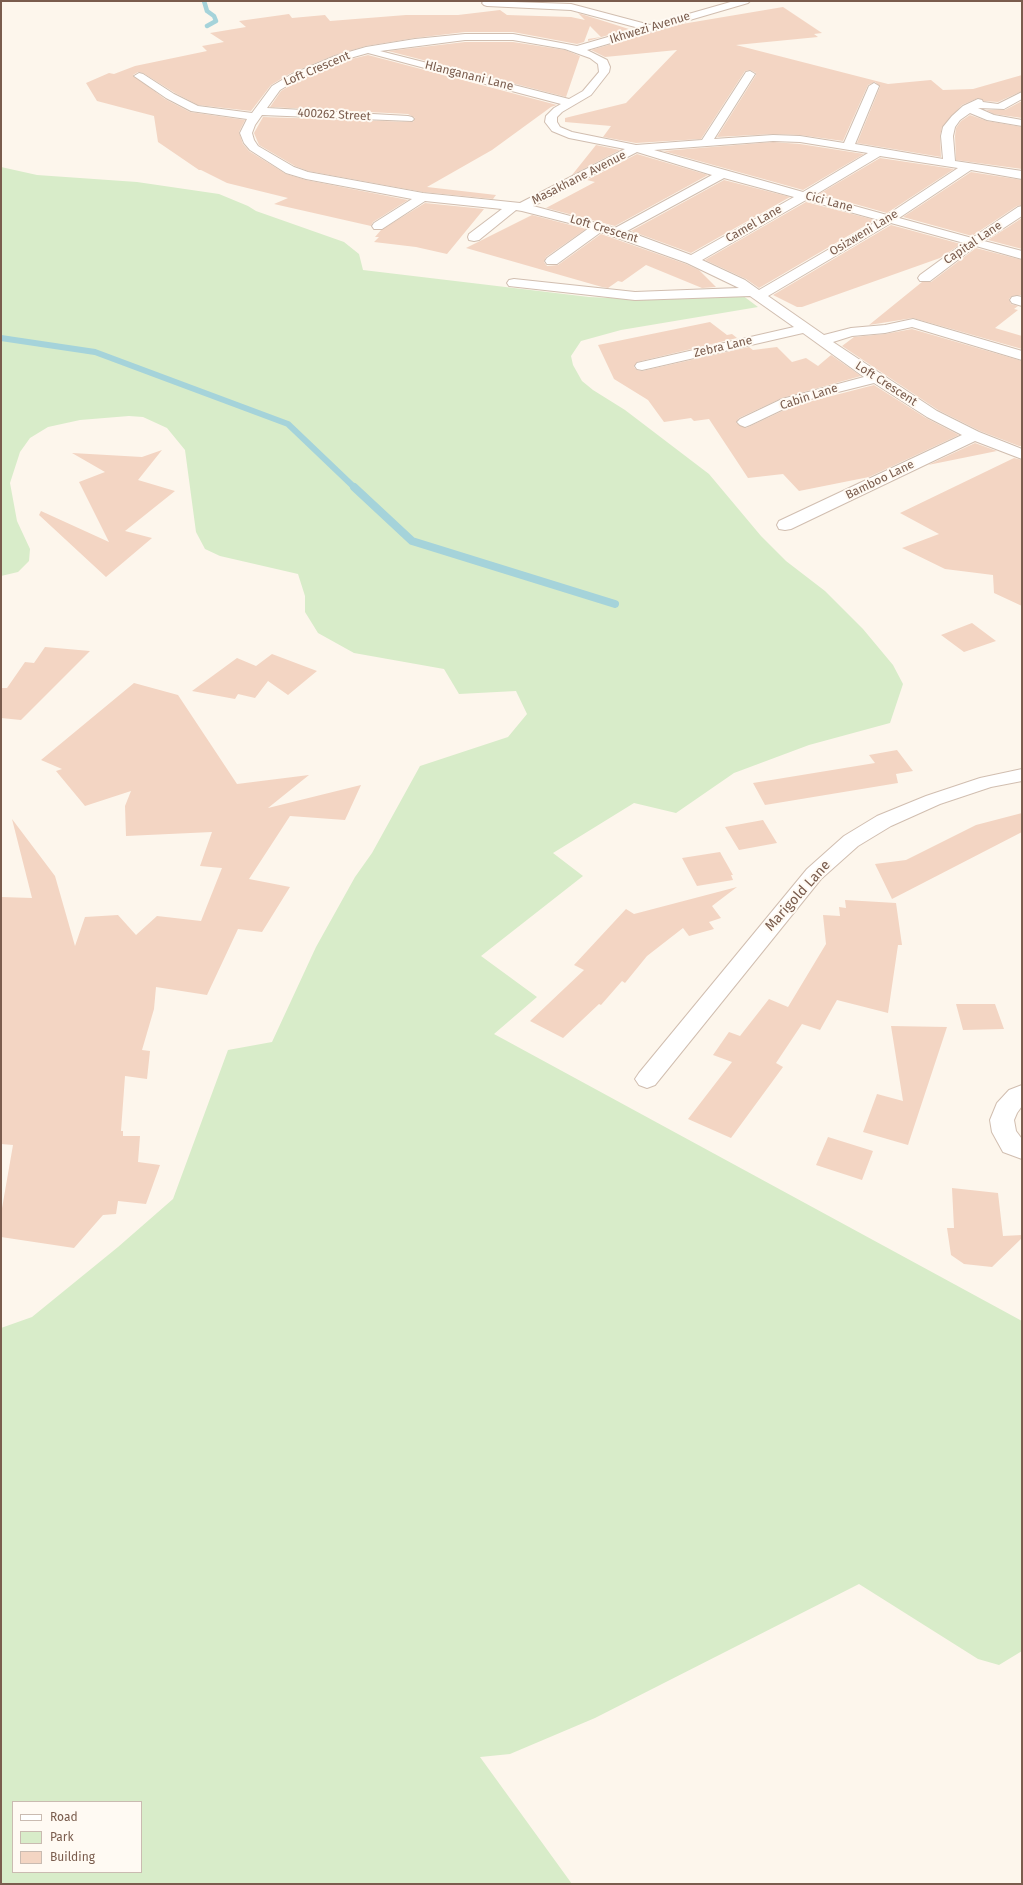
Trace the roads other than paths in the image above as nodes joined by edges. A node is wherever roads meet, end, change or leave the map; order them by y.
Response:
1 (745, 1) edge
2 (487, 2) dead end
3 (650, 28) junction
4 (578, 49) junction
5 (366, 50) junction
6 (750, 74) dead end
7 (139, 76) dead end
8 (874, 86) dead end
9 (1022, 95) edge
10 (571, 103) junction
11 (973, 105) junction
12 (257, 114) junction
13 (408, 118) dead end
14 (1022, 123) edge
15 (705, 144) junction
16 (849, 146) junction
17 (636, 148) junction
18 (878, 152) junction
19 (949, 163) junction
20 (968, 167) junction
21 (722, 174) junction
22 (1022, 175) edge
23 (803, 195) junction
24 (423, 198) junction
25 (518, 206) junction
26 (1022, 210) edge
27 (889, 219) junction
28 (378, 226) dead end
29 (599, 226) junction
30 (617, 232) junction
31 (474, 237) dead end
32 (975, 243) junction
33 (1022, 254) edge
34 (692, 260) junction
35 (552, 261) dead end
36 (925, 278) dead end
37 (514, 283) dead end
38 (756, 294) junction
39 (804, 329) junction
40 (821, 341) junction
41 (1022, 356) edge
42 (642, 366) dead end
43 (876, 378) junction
44 (744, 422) dead end
45 (974, 435) junction
46 (1022, 454) edge
47 (785, 525) dead end
48 (1022, 775) edge
49 (647, 1079) dead end
50 (1022, 1094) edge
51 (1022, 1150) edge

1 - 3 street, Ikhwezi Avenue
2 - 3 street
3 - 4 street, Ikhwezi Avenue
4 - 5 street, Loft Crescent
4 - 10 street, Loft Crescent
5 - 10 street, Hlanganani Lane
5 - 12 street, Loft Crescent
6 - 15 street
7 - 12 street, 400262 Street
8 - 16 street
9 - 11 street
10 - 17 street, Loft Crescent
11 - 14 street
11 - 19 street
12 - 13 street, 400262 Street
12 - 24 street, Loft Crescent
15 - 16 street, Loft Crescent
15 - 17 street, Loft Crescent
16 - 18 street, Loft Crescent
17 - 21 street, Cici Lane
17 - 25 street, Masakhane Avenue
18 - 19 street, Loft Crescent
18 - 23 street, Camel Lane
19 - 20 street, Loft Crescent
20 - 22 street, Loft Crescent
20 - 27 street, Osizweni Lane
21 - 23 street, Cici Lane
21 - 30 street
23 - 27 street, Cici Lane
23 - 34 street, Camel Lane
24 - 25 street, Loft Crescent
24 - 28 street
25 - 29 street, Loft Crescent
25 - 31 street, Masakhane Avenue
26 - 32 street, Capital Lane
27 - 32 street, Cici Lane
27 - 38 street, Osizweni Lane
29 - 30 street, Loft Crescent
29 - 35 street
30 - 34 street, Loft Crescent
32 - 33 street, Cici Lane
32 - 36 street, Capital Lane
34 - 38 street, Loft Crescent
37 - 38 street
38 - 39 street, Loft Crescent
39 - 40 street, Loft Crescent
39 - 42 street, Zebra Lane
40 - 41 street
40 - 43 street, Loft Crescent
43 - 44 street, Cabin Lane
43 - 45 street, Loft Crescent
45 - 46 street, Loft Crescent
45 - 47 street, Bamboo Lane
48 - 49 street, Marigold Lane
50 - 51 street

